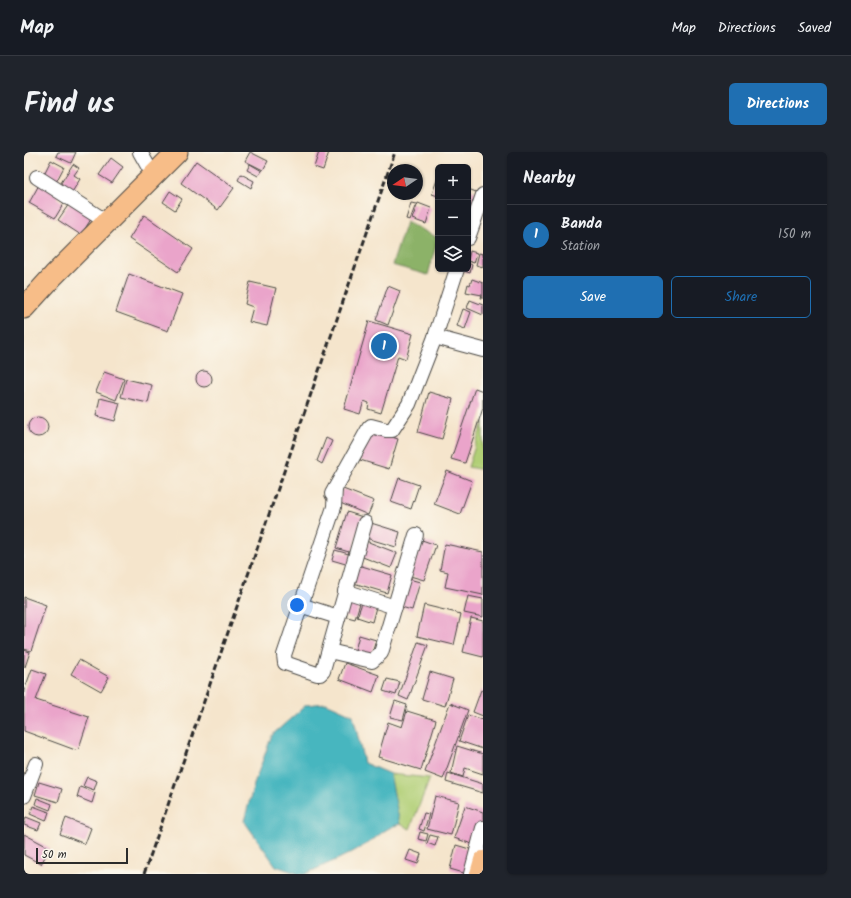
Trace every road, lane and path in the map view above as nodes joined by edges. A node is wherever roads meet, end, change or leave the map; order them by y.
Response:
1 (140, 152) edge
2 (176, 152) edge
3 (153, 175) junction
4 (37, 177) dead end
5 (483, 195) edge
6 (107, 222) junction
7 (469, 236) edge
8 (457, 272) edge
9 (24, 308) edge
10 (436, 337) junction
11 (483, 350) edge
12 (365, 522) dead end
13 (416, 535) dead end
14 (345, 591) junction
15 (300, 605) junction
16 (395, 607) junction
17 (338, 617) junction
18 (329, 651) junction
19 (36, 764) dead end
20 (24, 796) edge
21 (483, 828) edge
22 (483, 860) edge
23 (471, 874) edge
24 (479, 874) edge

1 - 3 street
2 - 3 highway
3 - 6 highway
4 - 6 street
5 - 7 street
6 - 9 highway
8 - 10 street
10 - 11 street
10 - 15 street
12 - 14 street
13 - 16 street
14 - 16 street
14 - 17 street
15 - 17 street
15 - 18 street
16 - 18 street
17 - 18 street
19 - 20 street
21 - 23 street
22 - 24 main road

